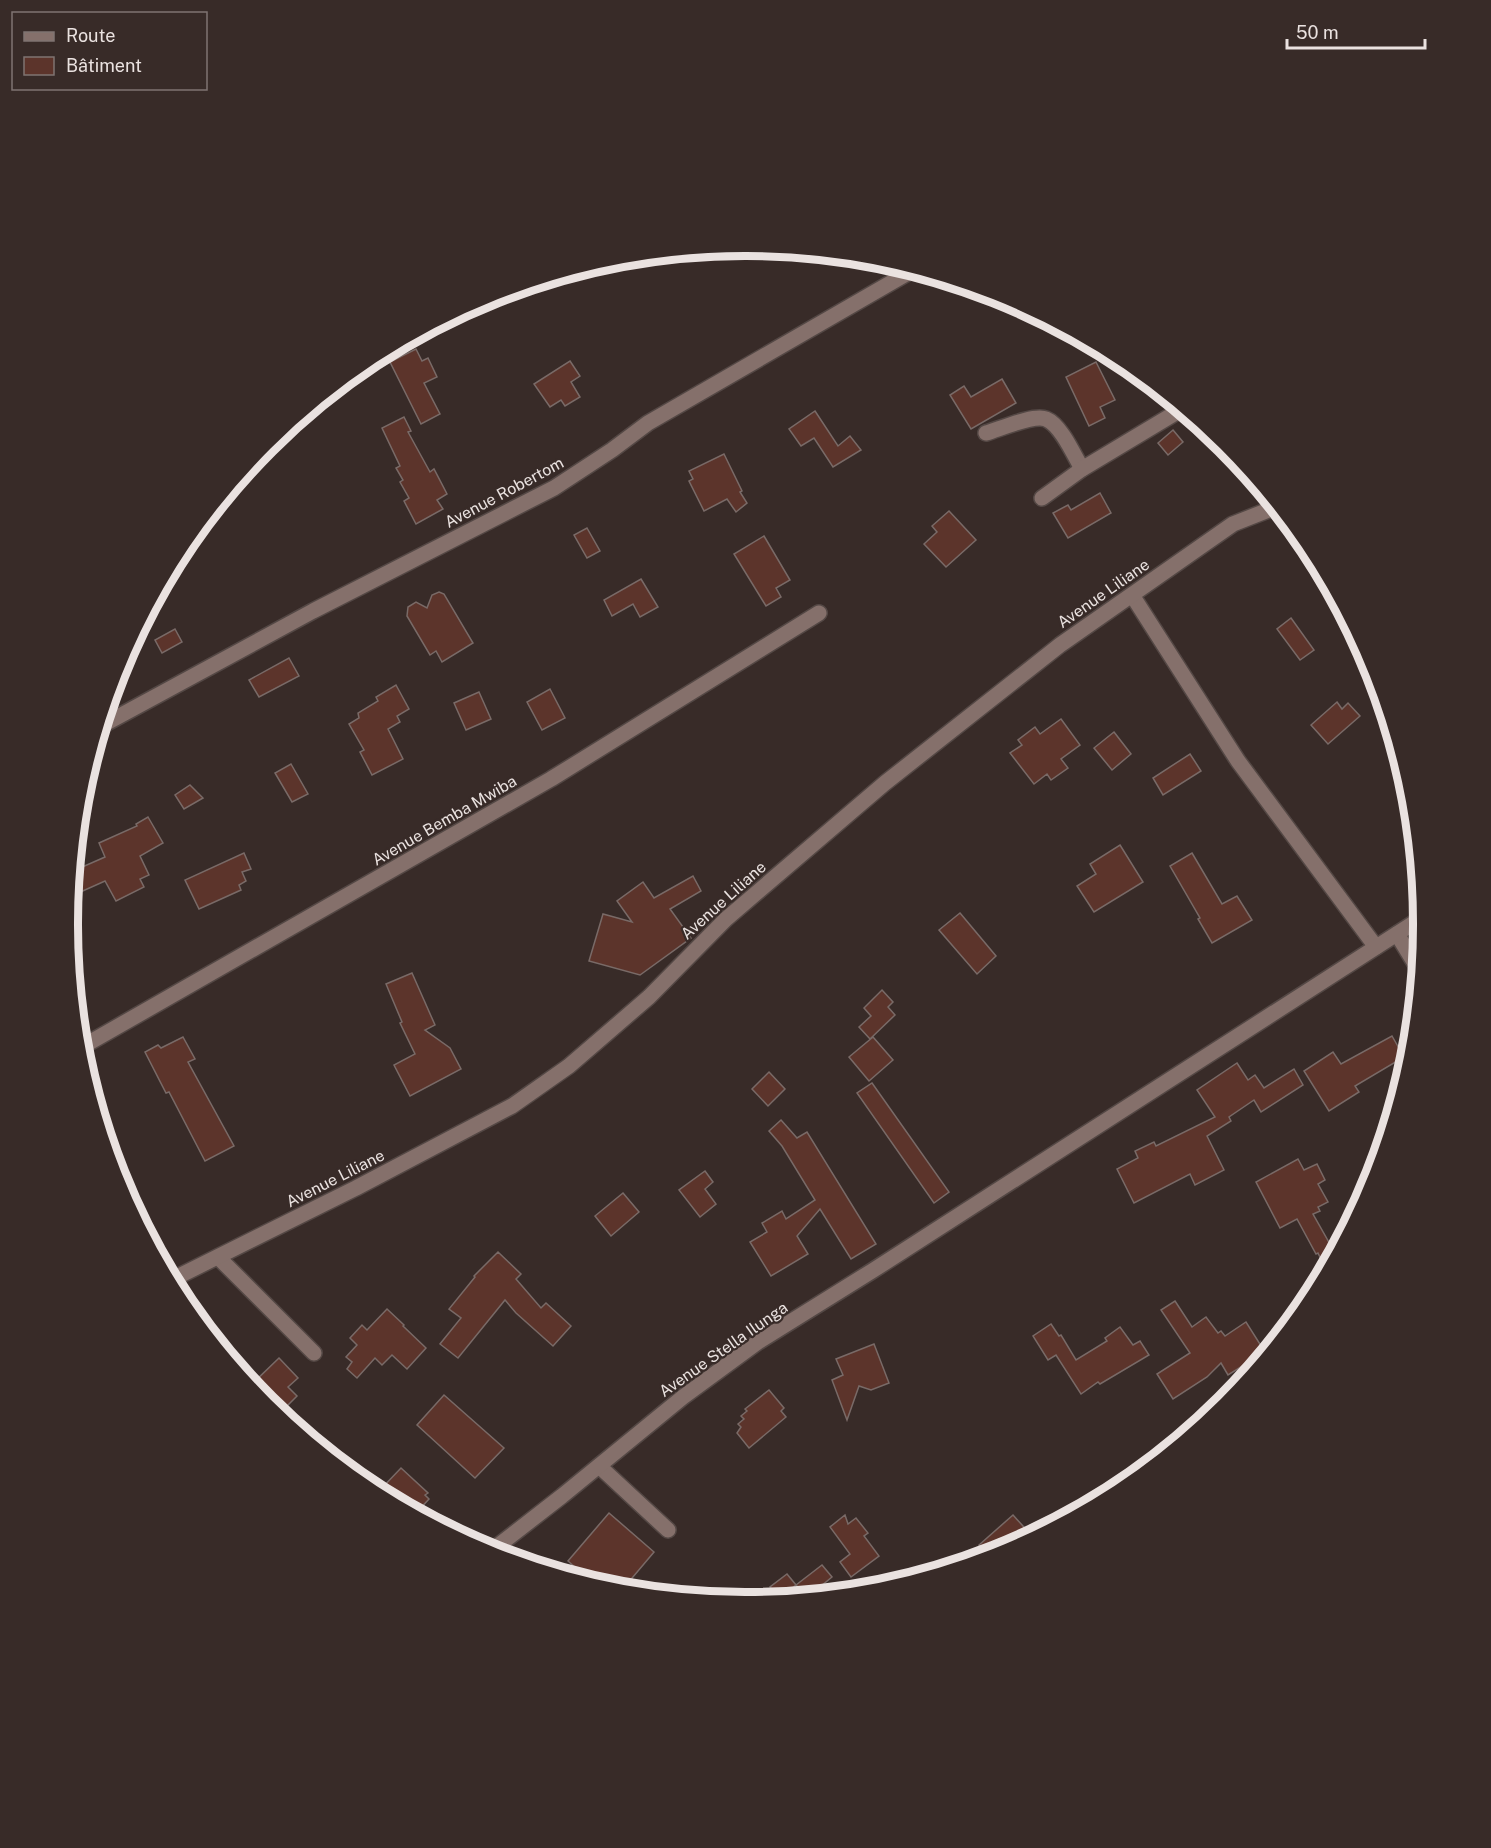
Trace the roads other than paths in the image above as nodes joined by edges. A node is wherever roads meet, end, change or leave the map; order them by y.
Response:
1 (903, 276) edge
2 (1175, 413) edge
3 (986, 433) dead end
4 (1082, 469) junction
5 (1042, 498) dead end
6 (1269, 510) edge
7 (1132, 595) junction
8 (819, 613) dead end
9 (110, 721) edge
10 (1413, 924) edge
11 (1397, 934) junction
12 (1376, 947) junction
13 (1412, 959) edge
14 (89, 1043) edge
15 (218, 1257) junction
16 (178, 1276) edge
17 (314, 1353) dead end
18 (599, 1466) junction
19 (668, 1530) dead end
20 (500, 1544) edge

1 - 9 street, Avenue Robertom
2 - 4 street
3 - 4 street
4 - 5 street
6 - 7 street, Avenue Liliane
7 - 12 street
7 - 15 street, Avenue Liliane
8 - 14 street, Avenue Bemba Mwiba
10 - 11 street, Avenue Stella Ilunga
11 - 12 street, Avenue Stella Ilunga
11 - 13 street
12 - 18 street, Avenue Stella Ilunga
15 - 16 street, Avenue Liliane
15 - 17 street
18 - 19 street
18 - 20 street, Avenue Stella Ilunga

